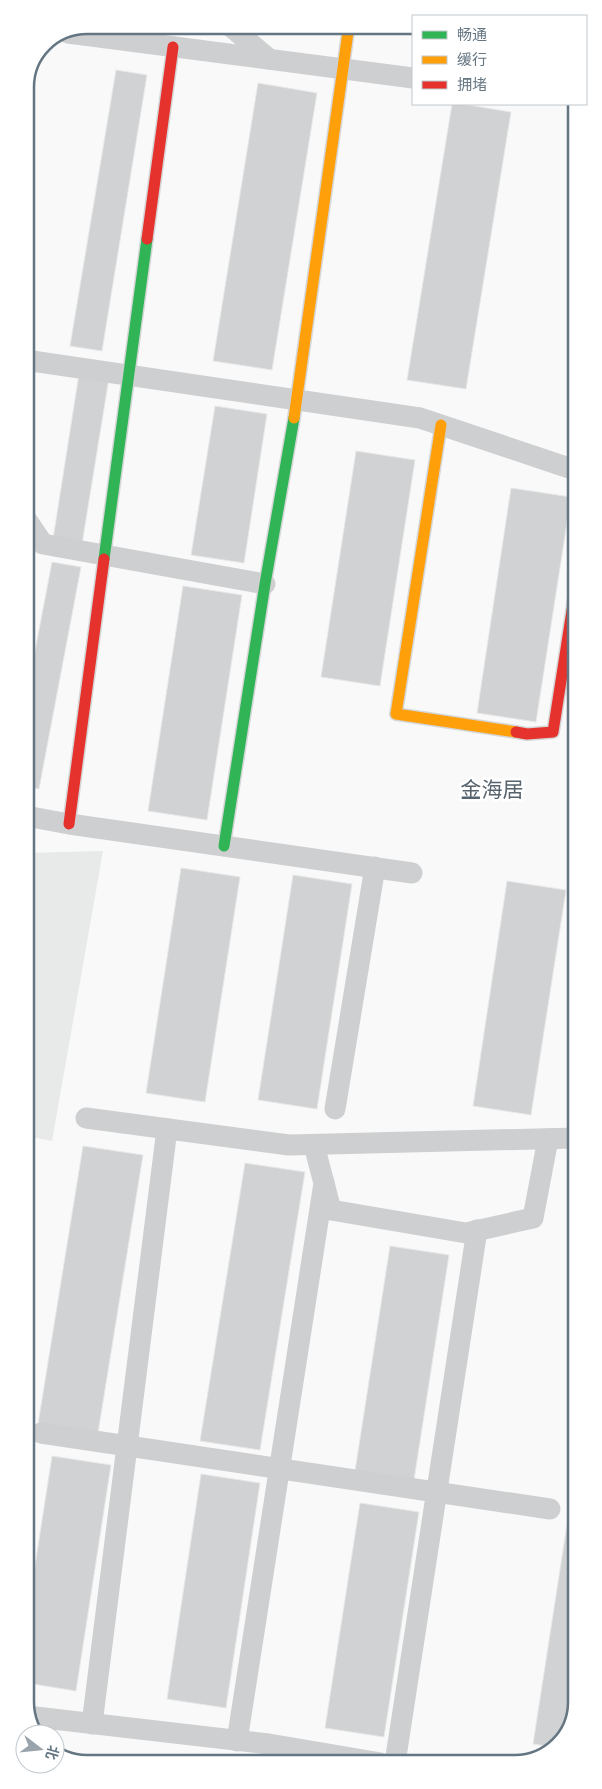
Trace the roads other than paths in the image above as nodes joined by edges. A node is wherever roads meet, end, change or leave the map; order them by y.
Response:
1 (239, 34) edge
2 (348, 34) edge
3 (80, 35) edge
4 (173, 47) junction
5 (268, 59) junction
6 (344, 69) junction
7 (412, 78) edge
8 (34, 361) edge
9 (129, 375) junction
10 (297, 400) junction
11 (441, 425) junction
12 (568, 467) edge
13 (34, 531) edge
14 (105, 555) junction
15 (265, 584) junction
16 (568, 636) edge
17 (34, 817) edge
18 (69, 824) junction
19 (224, 846) junction
20 (375, 867) junction
21 (412, 872) dead end
22 (335, 1109) dead end
23 (86, 1118) dead end
24 (168, 1129) junction
25 (568, 1138) edge
26 (548, 1139) junction
27 (314, 1145) junction
28 (324, 1183) junction
29 (477, 1230) junction
30 (41, 1433) dead end
31 (127, 1446) junction
32 (280, 1469) junction
33 (437, 1492) junction
34 (550, 1509) dead end
35 (36, 1717) edge
36 (92, 1724) junction
37 (237, 1740) junction
38 (267, 1754) edge
39 (280, 1755) edge
40 (396, 1755) edge

1 - 5 street
2 - 6 street
3 - 4 street
4 - 5 street
4 - 9 street
5 - 6 street
6 - 7 street
6 - 10 street
8 - 9 street
9 - 10 street
9 - 14 street
10 - 11 street
10 - 15 street
11 - 12 street
11 - 16 street
13 - 14 street
14 - 15 street
14 - 18 street
15 - 19 street
17 - 18 street
18 - 19 street
19 - 20 street
20 - 21 street
20 - 22 street
23 - 24 street
24 - 27 street
24 - 31 street
25 - 26 street
26 - 27 street
26 - 29 street
27 - 28 street
28 - 29 street
28 - 32 street
29 - 33 street
30 - 31 street
31 - 32 street
31 - 36 street
32 - 33 street
32 - 37 street
33 - 34 street
33 - 40 street
35 - 36 street
36 - 37 street
37 - 38 street
38 - 39 street

